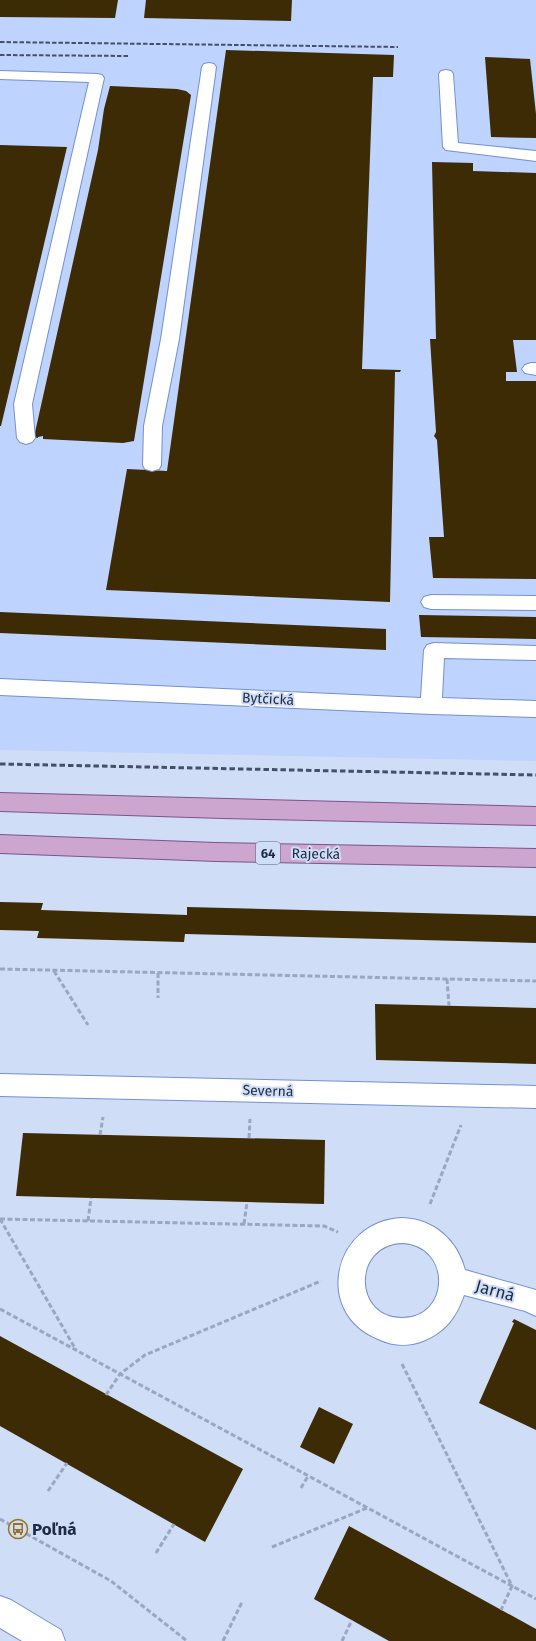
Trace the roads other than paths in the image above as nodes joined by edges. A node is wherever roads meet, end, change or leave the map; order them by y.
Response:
1 (209, 67) dead end
2 (446, 74) dead end
3 (0, 75) edge
4 (536, 156) edge
5 (26, 438) dead end
6 (152, 465) dead end
7 (431, 602) dead end
8 (536, 603) edge
9 (536, 653) edge
10 (0, 687) edge
11 (431, 706) junction
12 (536, 709) edge
13 (0, 802) edge
14 (536, 816) edge
15 (0, 844) edge
16 (536, 858) edge
17 (0, 1084) edge
18 (536, 1097) edge
19 (454, 1280) junction
20 (536, 1303) edge
21 (0, 1611) edge
22 (50, 1641) edge

1 - 6 street
2 - 4 street
3 - 5 street
7 - 8 street
9 - 11 street
10 - 11 street, Bytčická
11 - 12 street, Bytčická
13 - 14 main road
15 - 16 main road, Rajecká / 64
17 - 18 street, Severná
19 - 19 street, Jarná
19 - 20 street, Jarná
21 - 22 street

